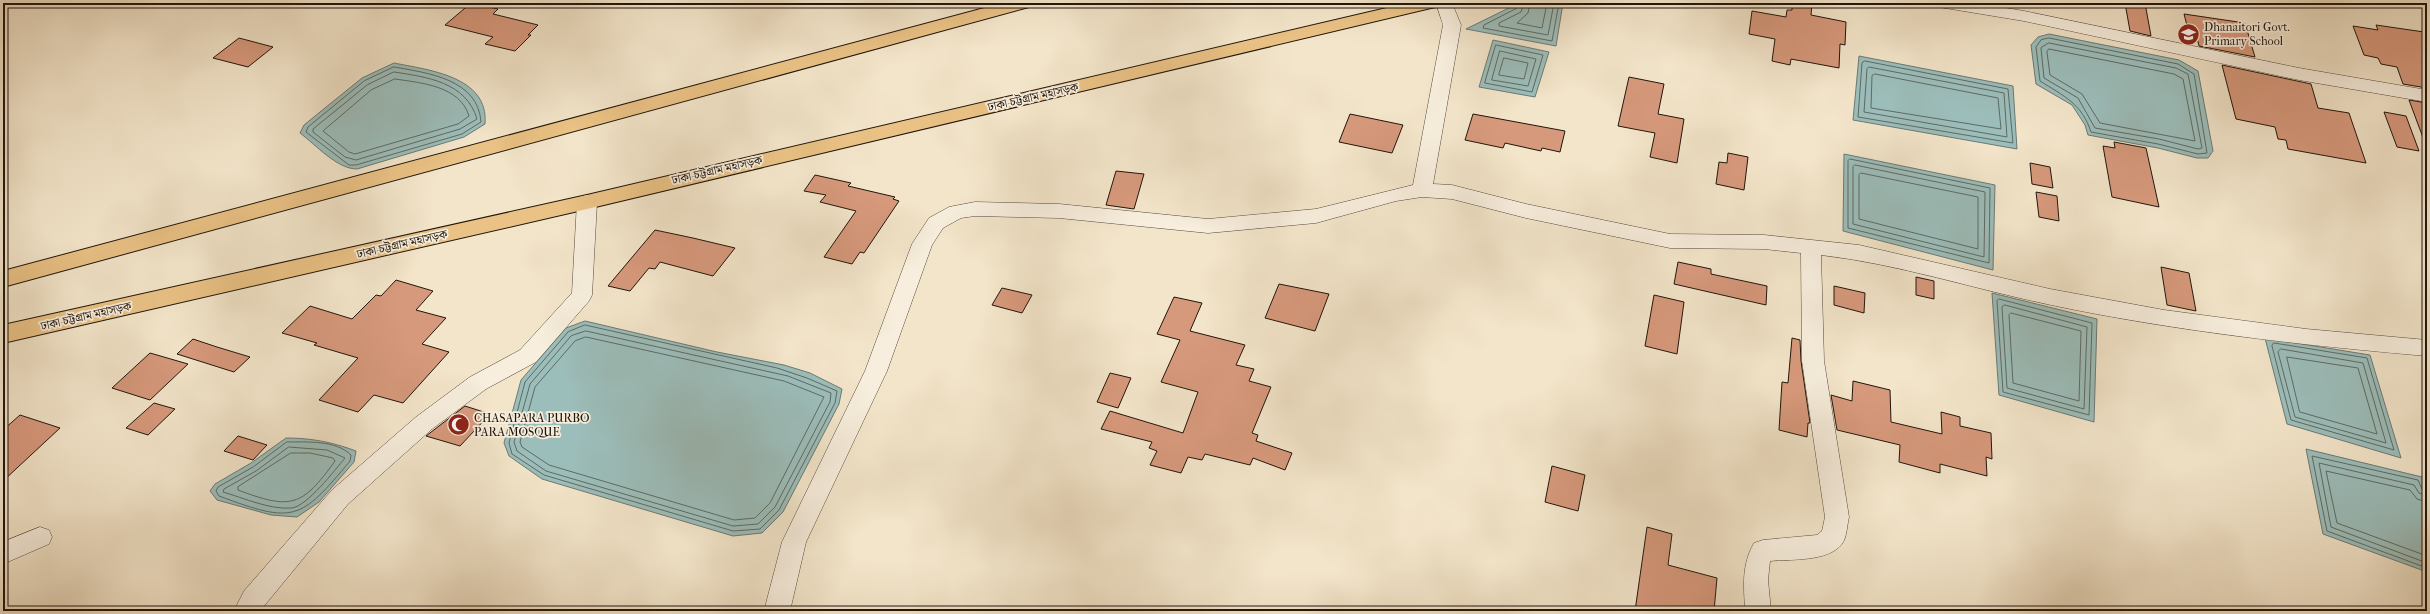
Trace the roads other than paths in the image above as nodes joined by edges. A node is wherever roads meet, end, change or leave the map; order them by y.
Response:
1 (1023, 3) edge
2 (1431, 3) edge
3 (1444, 3) edge
4 (1945, 3) edge
5 (2427, 96) edge
6 (1422, 190) junction
7 (587, 202) junction
8 (1811, 246) junction
9 (3, 279) edge
10 (3, 334) edge
11 (2427, 348) edge
12 (40, 537) dead end
13 (3, 553) edge
14 (247, 611) edge
15 (777, 611) edge
16 (1758, 611) edge

1 - 9 highway
2 - 7 highway, ঢাকা-চট্টগ্রাম মহাসড়ক
3 - 6 street
4 - 5 street
6 - 8 street
6 - 15 street
7 - 10 highway, ঢাকা-চট্টগ্রাম মহাসড়ক
7 - 14 street
8 - 11 street
8 - 16 street
12 - 13 street

